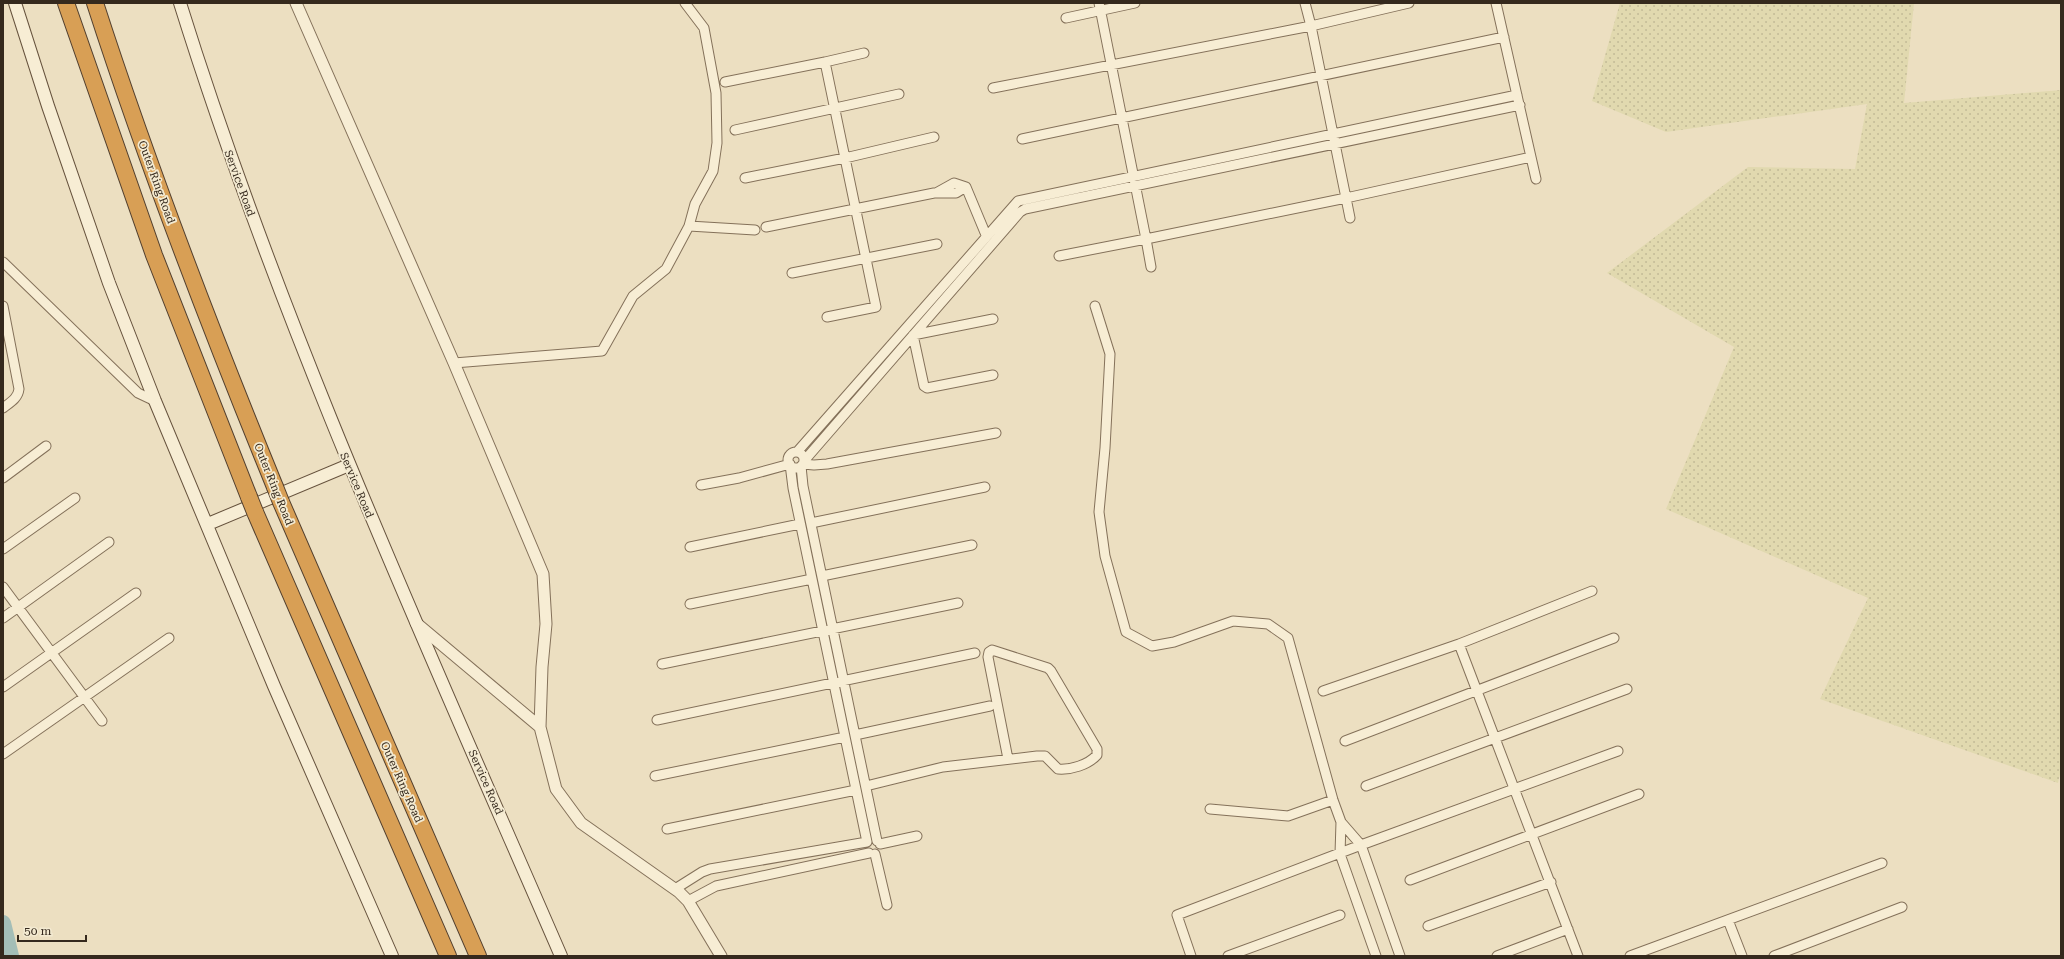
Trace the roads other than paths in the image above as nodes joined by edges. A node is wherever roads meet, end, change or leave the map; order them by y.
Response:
1 (15, 3) edge
2 (66, 3) edge
3 (96, 3) edge
4 (180, 3) edge
5 (296, 3) edge
6 (685, 3) edge
7 (1135, 3) edge
8 (1305, 3) edge
9 (1409, 3) edge
10 (1496, 3) edge
11 (1099, 7) edge
12 (1066, 18) dead end
13 (1310, 26) junction
14 (1504, 38) junction
15 (864, 53) dead end
16 (825, 62) junction
17 (1111, 64) junction
18 (1321, 76) junction
19 (725, 82) dead end
20 (993, 88) dead end
21 (899, 94) dead end
22 (1517, 95) junction
23 (1520, 105) junction
24 (834, 108) junction
25 (1120, 118) junction
26 (735, 130) dead end
27 (1333, 133) junction
28 (934, 137) dead end
29 (1022, 139) dead end
30 (1336, 143) junction
31 (1531, 157) junction
32 (845, 158) junction
33 (1133, 175) junction
34 (745, 178) dead end
35 (1536, 178) dead end
36 (1135, 185) junction
37 (1346, 198) junction
38 (855, 209) junction
39 (1350, 218) dead end
40 (689, 226) junction
41 (766, 227) dead end
42 (755, 230) dead end
43 (986, 235) junction
44 (1146, 239) junction
45 (937, 244) dead end
46 (1059, 256) dead end
47 (866, 259) junction
48 (3, 262) edge
49 (1151, 267) dead end
50 (792, 273) dead end
51 (3, 306) edge
52 (1095, 306) dead end
53 (827, 317) dead end
54 (993, 319) dead end
55 (913, 335) junction
56 (454, 363) junction
57 (993, 375) dead end
58 (155, 401) junction
59 (3, 408) edge
60 (996, 433) dead end
61 (46, 446) dead end
62 (797, 452) junction
63 (802, 463) junction
64 (790, 464) junction
65 (348, 465) junction
66 (3, 478) edge
67 (701, 485) dead end
68 (985, 486) dead end
69 (75, 498) dead end
70 (811, 523) junction
71 (208, 524) junction
72 (800, 524) junction
73 (109, 542) dead end
74 (972, 545) dead end
75 (690, 547) dead end
76 (3, 549) edge
77 (822, 576) junction
78 (812, 579) junction
79 (3, 587) edge
80 (1592, 591) dead end
81 (136, 593) dead end
82 (958, 603) dead end
83 (690, 604) dead end
84 (18, 607) junction
85 (3, 618) edge
86 (415, 622) junction
87 (833, 629) junction
88 (823, 631) junction
89 (168, 638) dead end
90 (1614, 638) dead end
91 (1459, 644) junction
92 (51, 651) junction
93 (975, 653) dead end
94 (662, 664) dead end
95 (844, 681) junction
96 (834, 683) junction
97 (3, 687) edge
98 (1628, 689) dead end
99 (1323, 691) dead end
100 (1477, 691) junction
101 (86, 697) junction
102 (990, 706) dead end
103 (102, 720) dead end
104 (657, 720) dead end
105 (540, 727) junction
106 (855, 735) junction
107 (845, 737) junction
108 (1495, 737) junction
109 (1345, 741) dead end
110 (1618, 751) dead end
111 (3, 754) edge
112 (1008, 759) junction
113 (655, 776) dead end
114 (866, 786) junction
115 (1366, 786) dead end
116 (1515, 788) junction
117 (856, 790) junction
118 (1639, 794) dead end
119 (1333, 800) junction
120 (1210, 808) dead end
121 (1341, 822) junction
122 (667, 829) dead end
123 (1533, 835) junction
124 (917, 836) dead end
125 (867, 842) junction
126 (878, 843) junction
127 (1361, 845) junction
128 (872, 854) junction
129 (1340, 854) junction
130 (1882, 863) dead end
131 (1410, 880) dead end
132 (1551, 882) junction
133 (675, 888) junction
134 (688, 901) junction
135 (887, 904) dead end
136 (1902, 907) dead end
137 (1340, 916) dead end
138 (1728, 920) junction
139 (1428, 926) dead end
140 (1568, 929) junction
141 (1374, 955) edge
142 (392, 956) edge
143 (448, 956) edge
144 (478, 956) edge
145 (561, 956) edge
146 (721, 956) edge
147 (1191, 956) edge
148 (1228, 956) edge
149 (1400, 956) edge
150 (1497, 956) edge
151 (1578, 956) edge
152 (1630, 956) edge
153 (1742, 956) edge
154 (1774, 956) edge

1 - 58 main road
2 - 143 highway, bridge
3 - 144 highway, Outer Ring Road, bridge
4 - 65 main road, Service Road
5 - 56 street
6 - 40 street
7 - 11 street
8 - 13 street
9 - 13 street
10 - 14 street
11 - 12 street
11 - 17 street
13 - 17 street
13 - 18 street
14 - 18 street
14 - 22 street
15 - 16 street
16 - 19 street
16 - 24 street
17 - 20 street
17 - 25 street
18 - 25 street
18 - 27 street
21 - 24 street
22 - 23 street
22 - 27 street
23 - 30 street
23 - 31 street
24 - 26 street
24 - 32 street
25 - 29 street
25 - 33 street
27 - 30 street
27 - 33 street
28 - 32 street
30 - 36 street
30 - 37 street
31 - 35 street
31 - 37 street
32 - 34 street
32 - 38 street
33 - 36 street
33 - 43 street
36 - 44 street
36 - 55 street
37 - 39 street
37 - 44 street
38 - 41 street
38 - 43 street
38 - 47 street
40 - 42 street
40 - 56 street
43 - 62 street
44 - 46 street
44 - 49 street
45 - 47 street
47 - 50 street
47 - 53 street
48 - 58 street
51 - 59 street
52 - 119 street
54 - 55 street
55 - 57 street
55 - 63 street
56 - 105 street
58 - 71 main road
60 - 63 street
61 - 66 street
62 - 63 street
62 - 64 street
63 - 64 street
63 - 70 street
64 - 67 street
64 - 72 street
65 - 71 main road
65 - 86 main road, Service Road
68 - 70 street
69 - 76 street
70 - 77 street
71 - 142 main road
72 - 75 street
72 - 78 street
73 - 84 street
74 - 77 street
77 - 87 street
78 - 83 street
78 - 88 street
79 - 84 street
80 - 91 street
81 - 92 street
82 - 87 street
84 - 85 street
84 - 92 street
86 - 105 street
86 - 145 main road, Service Road
87 - 88 street
87 - 95 street
88 - 94 street
88 - 96 street
89 - 101 street
90 - 100 street
91 - 99 street
91 - 100 street
92 - 97 street
92 - 101 street
93 - 95 street
95 - 96 street
95 - 106 street
96 - 104 street
96 - 107 street
98 - 108 street
100 - 108 street
100 - 109 street
101 - 103 street
101 - 111 street
102 - 106 street
105 - 133 street
106 - 114 street
107 - 113 street
107 - 117 street
108 - 115 street
108 - 116 street
110 - 116 street
112 - 112 street
112 - 114 street
114 - 126 street
116 - 123 street
116 - 127 street
117 - 122 street
117 - 125 street
118 - 123 street
119 - 120 street
119 - 121 street
121 - 127 street
121 - 129 street
123 - 131 street
123 - 132 street
124 - 126 street
125 - 126 street
125 - 128 street
125 - 133 street
126 - 128 street
127 - 129 street
127 - 149 street
128 - 134 street
128 - 135 street
129 - 141 street
129 - 147 street
130 - 138 street
132 - 139 street
132 - 140 street
133 - 134 street
134 - 146 street
136 - 154 street
137 - 148 street
138 - 152 street
138 - 153 street
140 - 150 street
140 - 151 street

